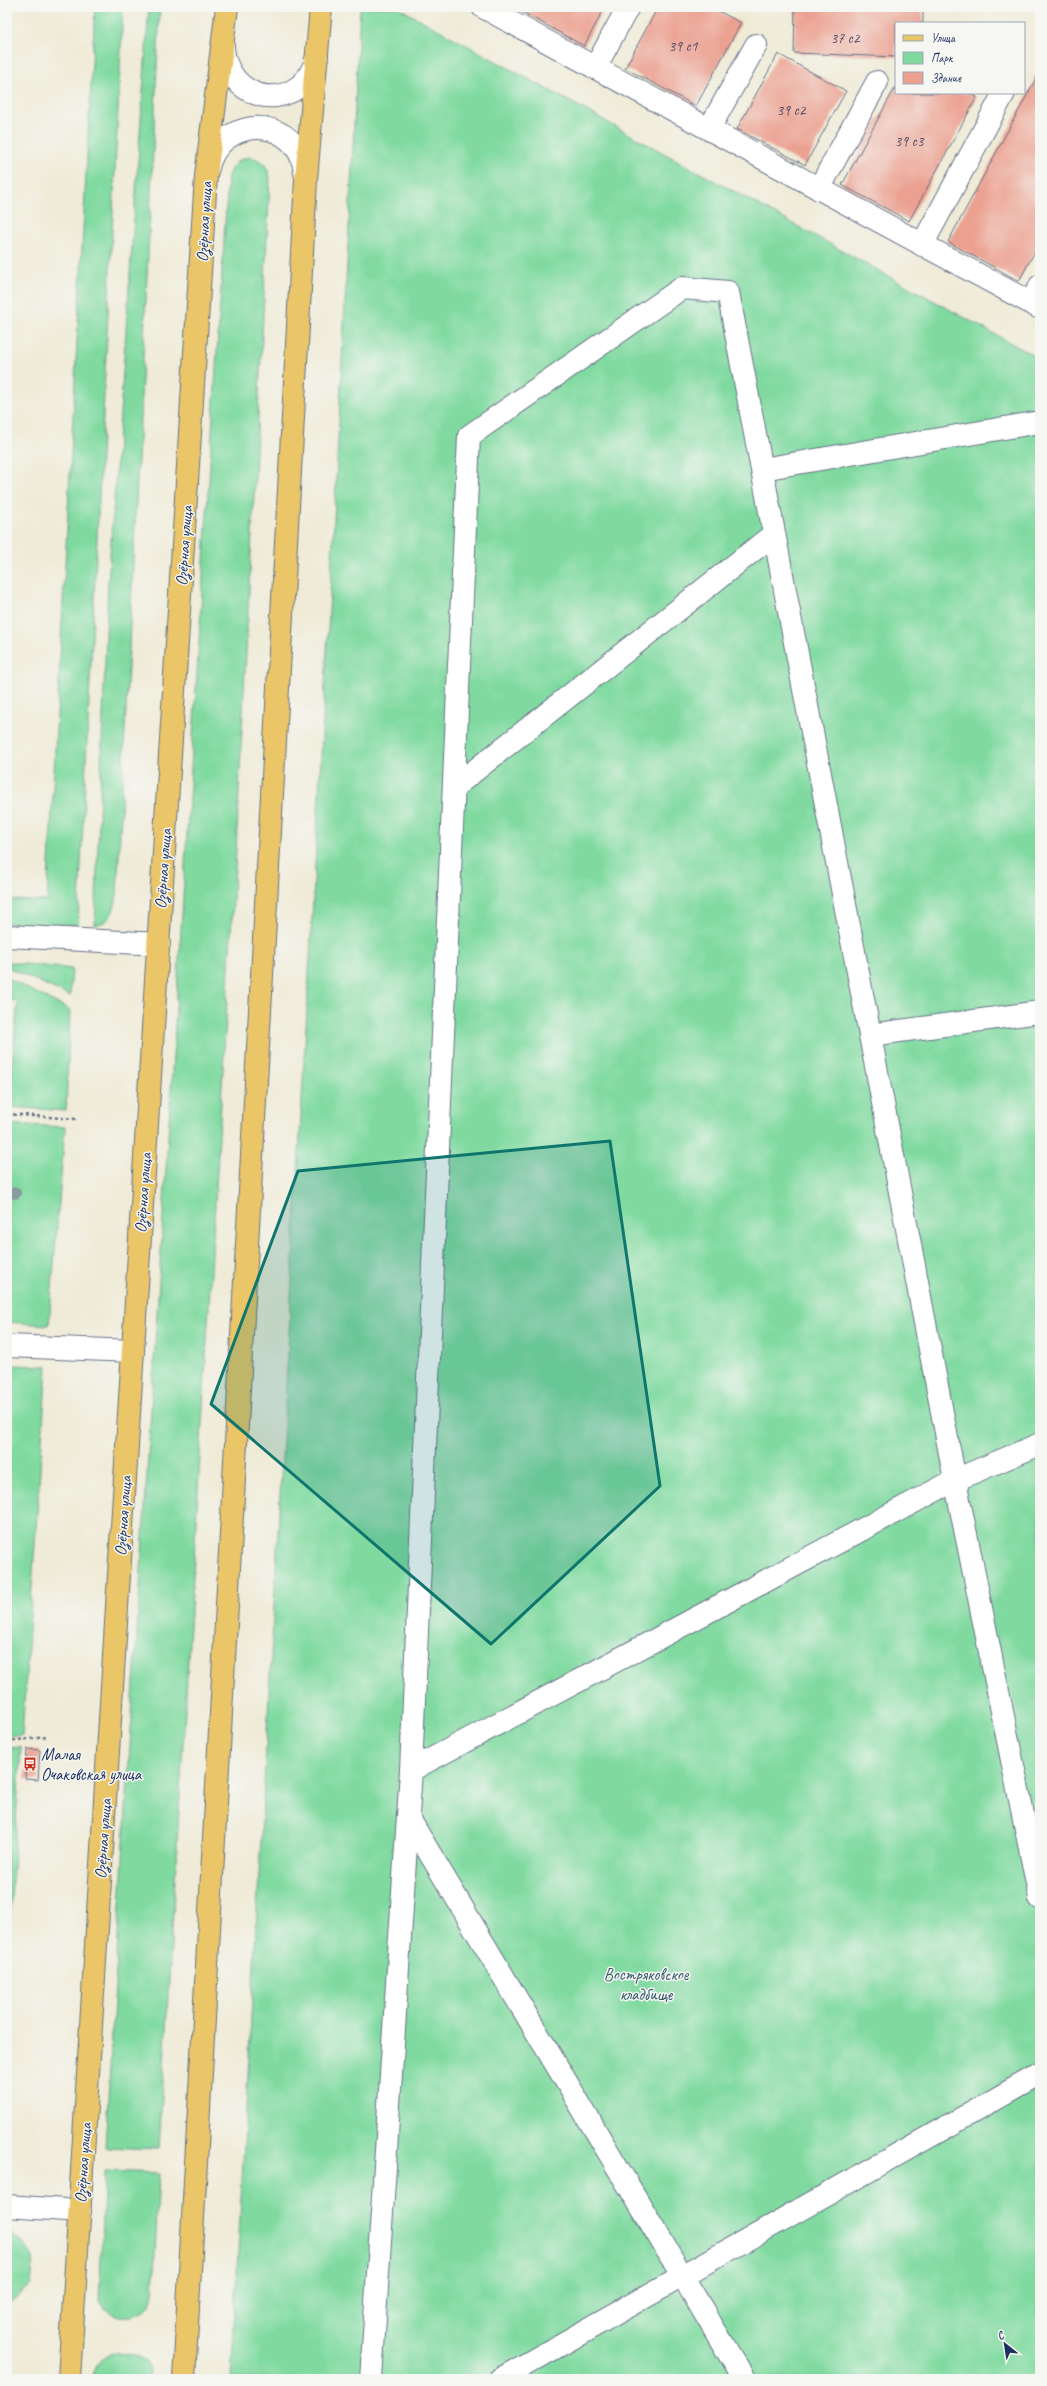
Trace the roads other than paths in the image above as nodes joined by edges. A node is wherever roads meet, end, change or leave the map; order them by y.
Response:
1 (227, 7) edge
2 (321, 7) edge
3 (484, 7) edge
4 (628, 7) edge
5 (223, 42) junction
6 (756, 45) dead end
7 (318, 55) junction
8 (596, 68) junction
9 (878, 82) dead end
10 (1003, 94) edge
11 (709, 129) junction
12 (206, 176) junction
13 (306, 179) junction
14 (819, 189) junction
15 (922, 245) junction
16 (1037, 299) edge
17 (1040, 422) edge
18 (762, 470) junction
19 (774, 534) junction
20 (454, 787) junction
21 (7, 936) edge
22 (158, 944) junction
23 (1040, 1012) edge
24 (870, 1035) junction
25 (7, 1346) edge
26 (133, 1351) junction
27 (1040, 1444) edge
28 (955, 1480) junction
29 (411, 1770) junction
30 (408, 1816) junction
31 (1040, 1898) edge
32 (1040, 2074) edge
33 (7, 2206) edge
34 (80, 2211) junction
35 (682, 2276) junction
36 (69, 2379) edge
37 (184, 2379) edge
38 (371, 2379) edge
39 (500, 2379) edge
40 (744, 2379) edge

1 - 5 main road, Озёрная улица
2 - 7 main road
3 - 8 street
4 - 8 street
5 - 7 street
5 - 12 main road, Озёрная улица
6 - 11 street
7 - 13 main road
8 - 11 street
9 - 14 street
10 - 15 street
11 - 14 street
12 - 13 street
12 - 22 main road, Озёрная улица
13 - 37 main road
14 - 15 street
15 - 16 street
17 - 18 street
18 - 19 street
18 - 20 street
19 - 20 street
19 - 24 street
20 - 29 street
21 - 22 street
22 - 26 main road, Озёрная улица
23 - 24 street
24 - 28 street
25 - 26 street
26 - 34 main road, Озёрная улица
27 - 28 street
28 - 29 street
28 - 31 street
29 - 30 street
30 - 35 street
30 - 38 street
32 - 35 street
33 - 34 street
34 - 36 main road, Озёрная улица
35 - 39 street
35 - 40 street

